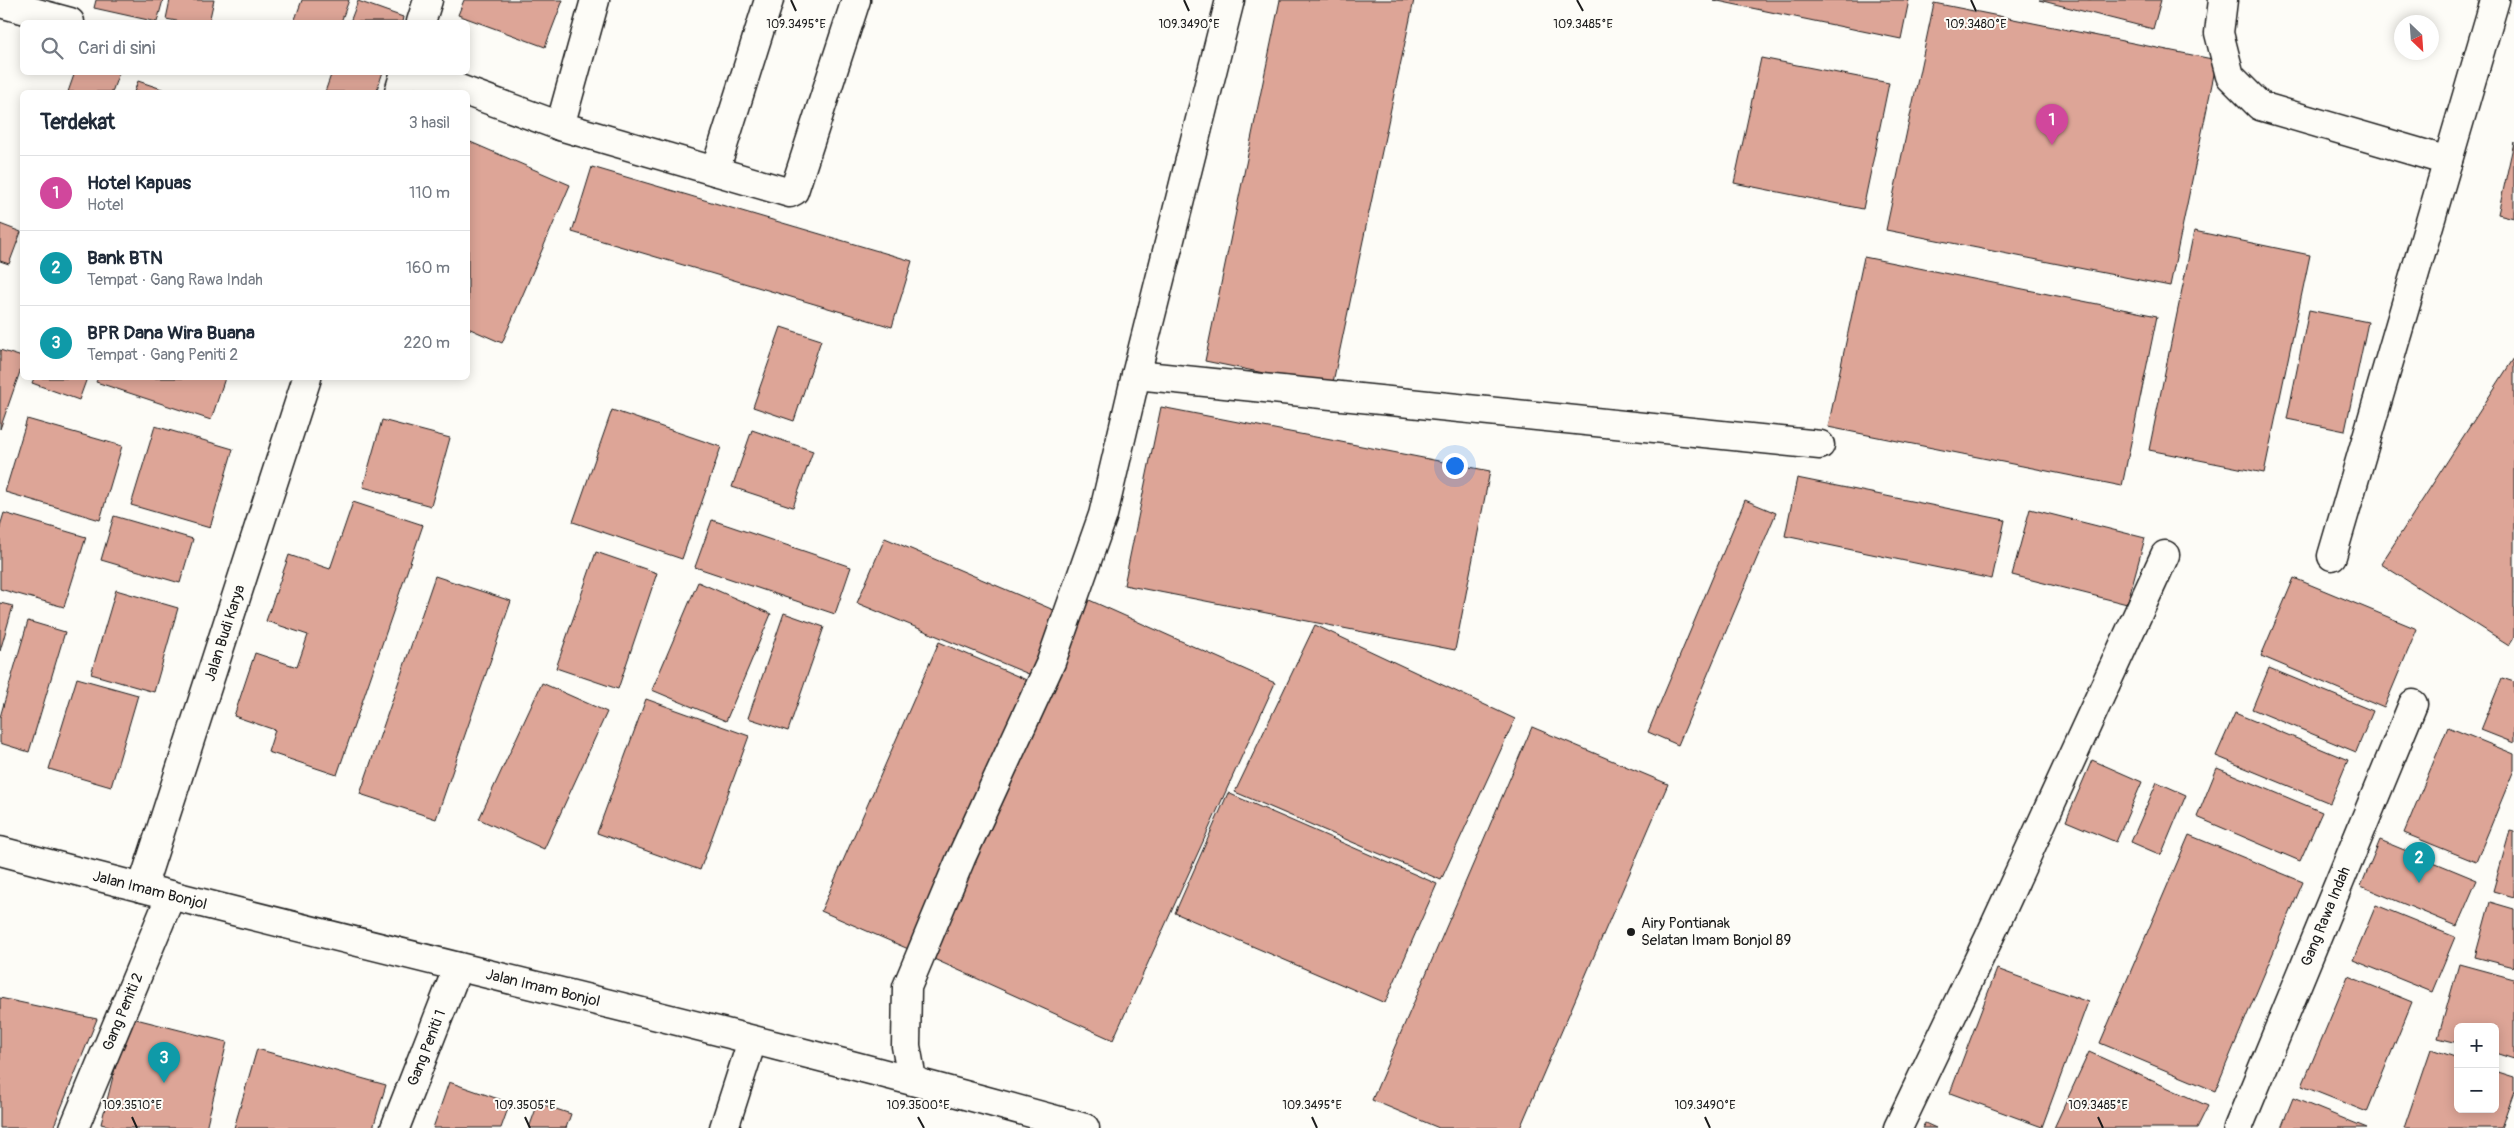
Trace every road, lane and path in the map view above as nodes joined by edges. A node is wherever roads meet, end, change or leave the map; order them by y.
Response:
1 (428, 0) edge
2 (596, 0) edge
3 (769, 0) edge
4 (856, 0) edge
5 (1230, 0) edge
6 (2223, 0) edge
7 (2495, 0) edge
8 (0, 3) edge
9 (63, 20) edge
10 (422, 20) edge
11 (404, 75) edge
12 (421, 75) edge
13 (400, 90) edge
14 (462, 90) edge
15 (470, 93) edge
16 (560, 126) junction
17 (2448, 161) junction
18 (715, 171) junction
19 (1136, 375) junction
20 (306, 380) edge
21 (1820, 445) dead end
22 (2165, 554) dead end
23 (2332, 556) dead end
24 (2413, 704) dead end
25 (0, 851) edge
26 (142, 888) junction
27 (171, 895) junction
28 (458, 967) junction
29 (752, 1041) junction
30 (912, 1079) junction
31 (74, 1128) edge
32 (395, 1128) edge
33 (724, 1128) edge
34 (1085, 1128) edge
35 (1898, 1128) edge
36 (2238, 1128) edge

1 - 10 street
2 - 16 street
3 - 18 street
4 - 18 street
5 - 19 street
6 - 17 street
7 - 17 street
8 - 9 street
11 - 13 street
12 - 14 street
15 - 16 street
16 - 18 street
17 - 23 street
19 - 21 street
19 - 30 street
20 - 26 street, Jalan Budi Karya
22 - 35 street
24 - 36 street, Gang Rawa Indah
25 - 26 street, Jalan Imam Bonjol
26 - 27 street, Jalan Imam Bonjol
27 - 28 street, Jalan Imam Bonjol
27 - 31 street, Gang Peniti 2
28 - 29 street, Jalan Imam Bonjol
28 - 32 street, Gang Peniti 1
29 - 30 street, Jalan Imam Bonjol
29 - 33 street
30 - 34 street, Jalan Imam Bonjol

